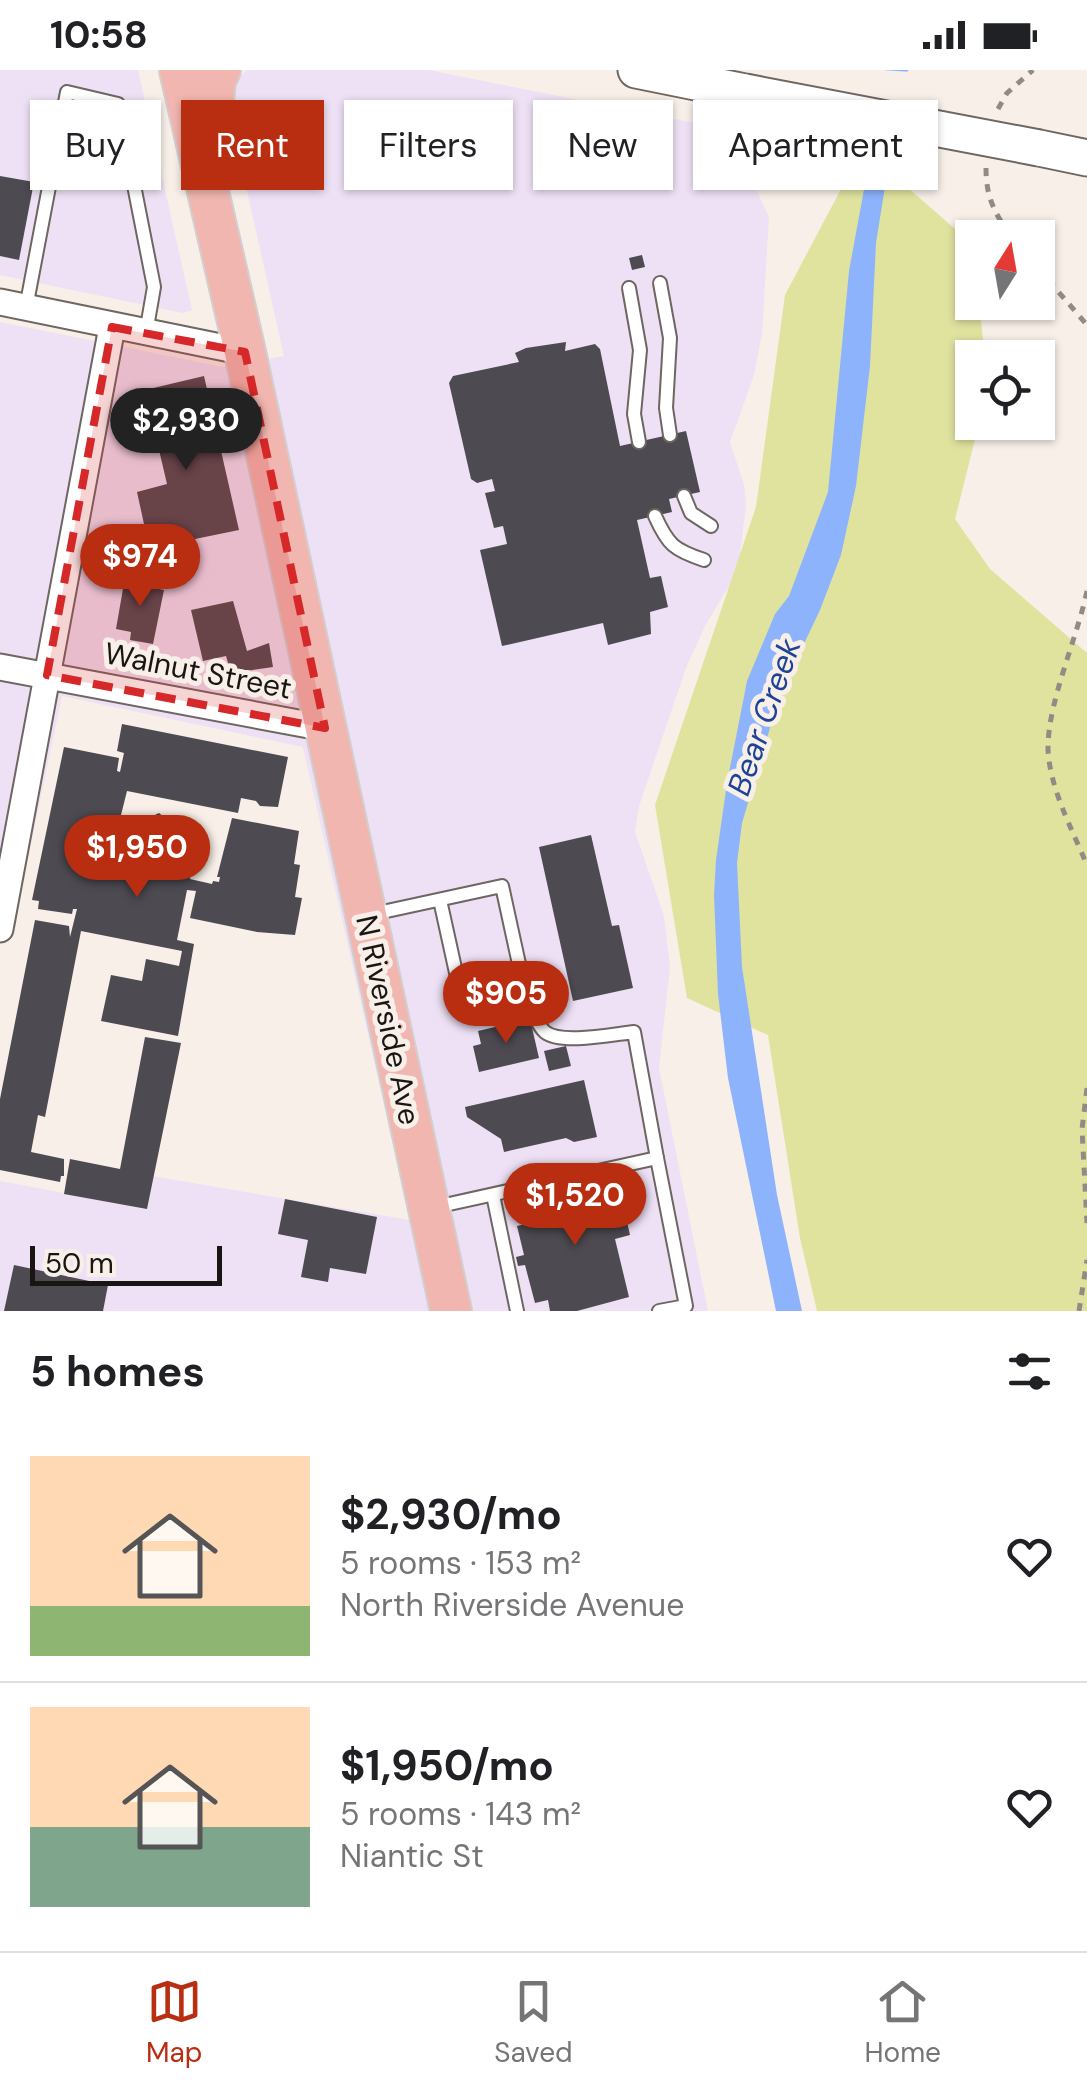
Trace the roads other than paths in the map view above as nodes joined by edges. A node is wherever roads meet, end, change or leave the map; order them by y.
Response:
1 (180, 70) edge
2 (220, 70) edge
3 (636, 70) edge
4 (187, 100) edge
5 (214, 100) edge
6 (1087, 158) edge
7 (208, 190) edge
8 (660, 283) dead end
9 (629, 288) dead end
10 (13, 305) edge
11 (112, 327) junction
12 (146, 333) junction
13 (245, 352) junction
14 (670, 435) dead end
15 (638, 442) dead end
16 (684, 496) dead end
17 (655, 516) dead end
18 (712, 526) dead end
19 (704, 560) dead end
20 (0, 667) edge
21 (47, 675) junction
22 (325, 728) junction
23 (440, 900) junction
24 (365, 916) junction
25 (0, 929) edge
26 (526, 996) junction
27 (657, 1158) junction
28 (493, 1195) junction
29 (429, 1208) junction
30 (686, 1309) edge
31 (451, 1311) edge
32 (517, 1311) edge
33 (660, 1311) edge

1 - 4 main road, N Riverside Ave
2 - 5 main road
3 - 6 main road, bridge
7 - 13 main road, N Riverside Ave
8 - 14 lane
9 - 15 lane
10 - 11 street
10 - 12 lane
11 - 12 street
11 - 21 street
12 - 13 street
13 - 22 main road, N Riverside Ave
16 - 18 lane
17 - 19 lane
20 - 21 street, Walnut Street
21 - 22 street, Walnut Street
21 - 25 street
22 - 24 main road, N Riverside Ave
23 - 24 lane
23 - 26 lane
23 - 26 lane
24 - 29 main road, N Riverside Ave
26 - 27 lane
27 - 28 lane
27 - 30 lane
28 - 29 lane
28 - 32 lane
29 - 31 main road, N Riverside Ave
30 - 33 lane

